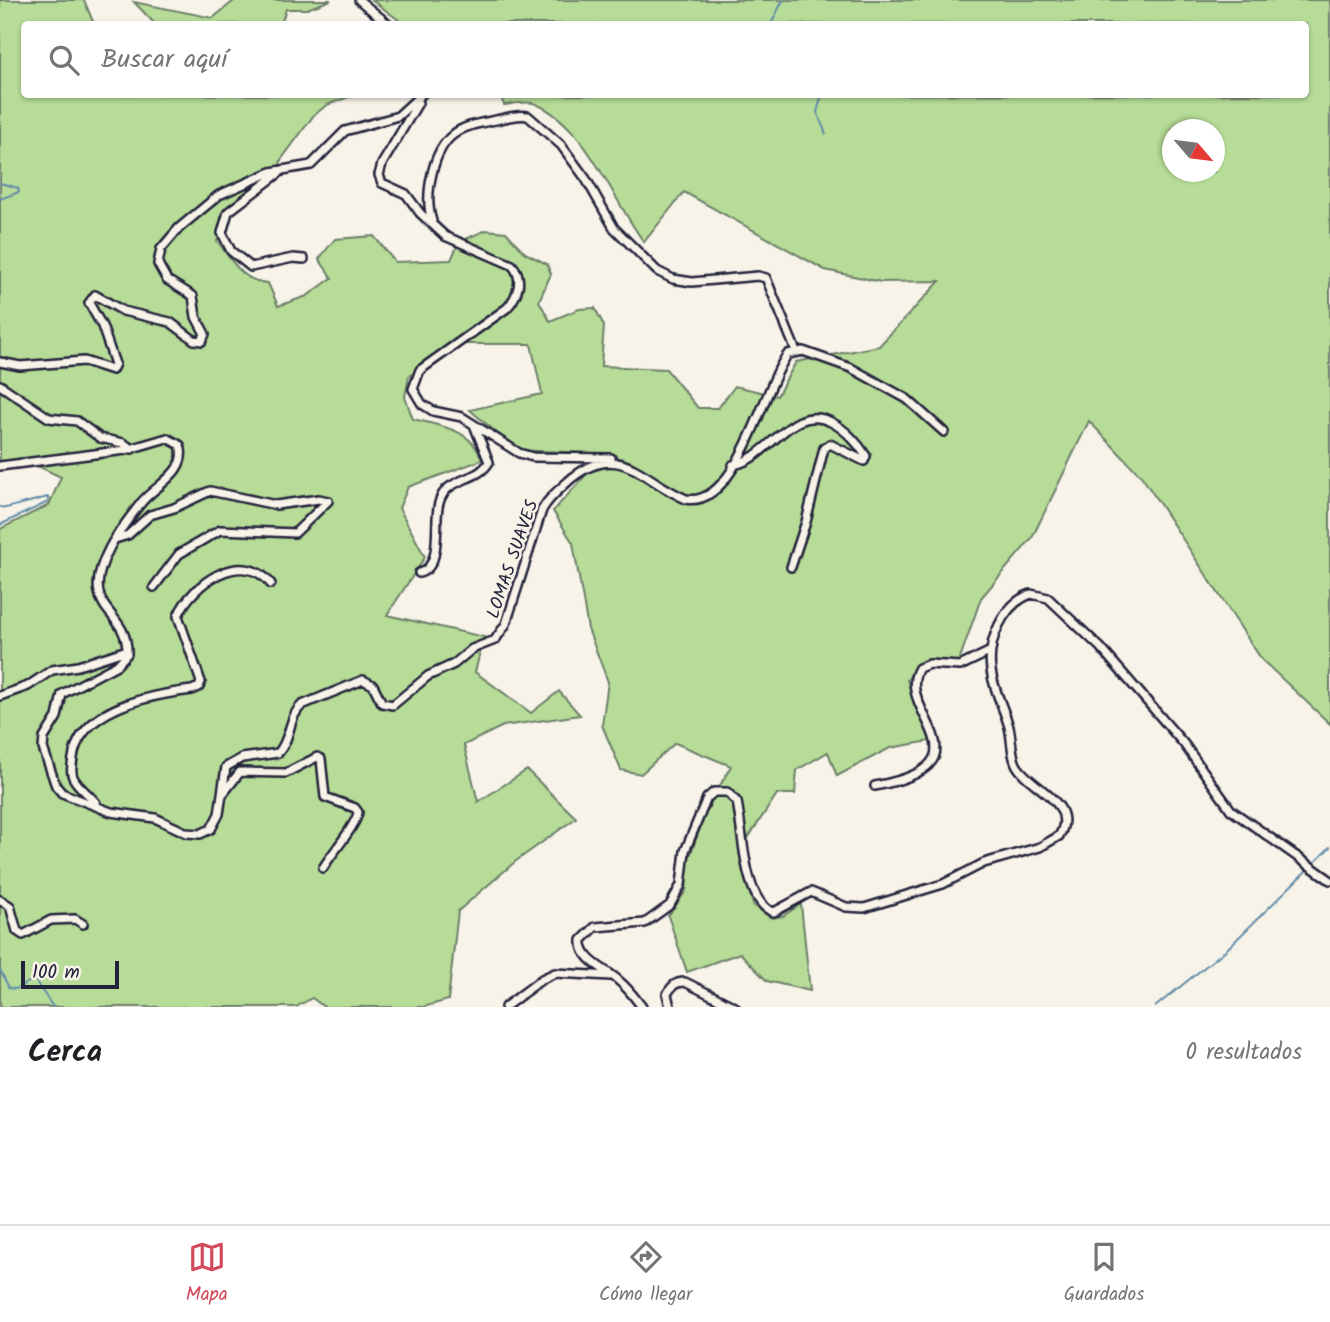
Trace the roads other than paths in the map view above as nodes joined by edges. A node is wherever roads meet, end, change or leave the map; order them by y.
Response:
1 (359, 0) edge
2 (384, 21) edge
3 (419, 98) edge
4 (420, 98) edge
5 (283, 170) junction
6 (433, 222) junction
7 (304, 259) dead end
8 (796, 351) junction
9 (0, 362) edge
10 (0, 384) edge
11 (474, 425) junction
12 (944, 432) dead end
13 (131, 449) junction
14 (618, 461) junction
15 (733, 465) junction
16 (0, 466) edge
17 (115, 539) junction
18 (791, 567) dead end
19 (419, 573) dead end
20 (271, 584) dead end
21 (154, 587) dead end
22 (127, 650) junction
23 (991, 651) junction
24 (0, 696) edge
25 (875, 786) dead end
26 (222, 795) junction
27 (99, 806) junction
28 (323, 868) dead end
29 (1330, 880) edge
30 (0, 900) edge
31 (83, 924) dead end
32 (615, 977) junction
33 (505, 1007) edge
34 (642, 1007) edge
35 (670, 1007) edge
36 (735, 1007) edge

1 - 2 street
3 - 5 street
4 - 6 street
5 - 7 street
5 - 9 street
6 - 8 street
6 - 11 street
8 - 12 street
8 - 15 street
10 - 13 street
11 - 14 street
11 - 19 street
13 - 16 street
13 - 17 street
14 - 15 street
14 - 26 street, LOMAS SUAVES
15 - 18 street
17 - 21 street
17 - 22 street
20 - 27 street
22 - 24 street
22 - 27 street, LOMAS SUAVES
23 - 25 street
23 - 29 street
23 - 32 street
26 - 27 street, LOMAS SUAVES
26 - 28 street
30 - 31 street
32 - 33 street
32 - 34 street
35 - 36 street

